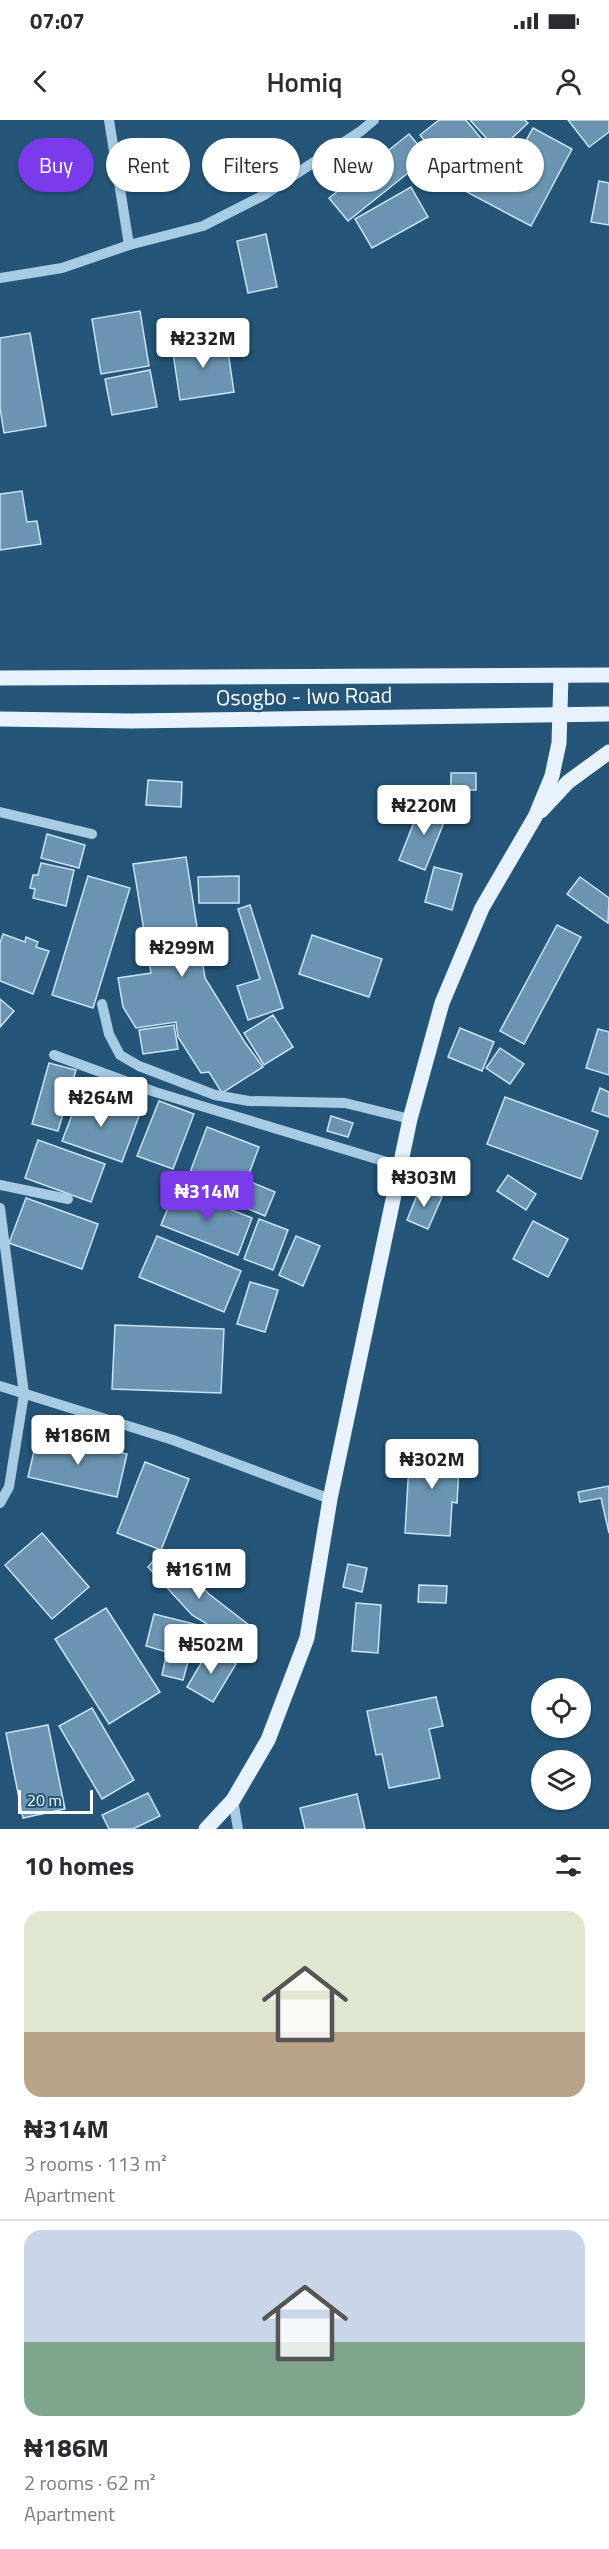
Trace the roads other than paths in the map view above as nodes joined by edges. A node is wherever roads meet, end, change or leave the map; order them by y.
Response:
1 (109, 120) edge
2 (374, 120) edge
3 (129, 245) junction
4 (0, 278) edge
5 (609, 675) edge
6 (561, 676) junction
7 (0, 678) edge
8 (609, 714) edge
9 (561, 715) junction
10 (0, 719) edge
11 (609, 752) edge
12 (0, 812) edge
13 (535, 817) junction
14 (92, 834) dead end
15 (102, 1004) dead end
16 (54, 1055) dead end
17 (410, 1119) junction
18 (400, 1166) junction
19 (0, 1185) edge
20 (68, 1199) dead end
21 (0, 1208) edge
22 (0, 1386) edge
23 (24, 1394) junction
24 (330, 1499) junction
25 (0, 1503) edge
26 (233, 1800) junction
27 (206, 1829) edge
28 (238, 1829) edge

1 - 3 street
2 - 3 street
3 - 4 street
5 - 6 main road, Osogbo - Iwo Road
6 - 7 main road, Osogbo - Iwo Road
6 - 9 main road
8 - 9 main road, Osogbo - Iwo Road
9 - 10 main road, Osogbo - Iwo Road
9 - 13 main road
11 - 13 main road
12 - 14 street
13 - 17 main road
15 - 17 street
16 - 18 street
17 - 18 main road
18 - 24 main road
19 - 20 street
21 - 23 street
22 - 23 street
23 - 24 street
23 - 25 street
24 - 26 main road
26 - 27 main road
26 - 28 street

